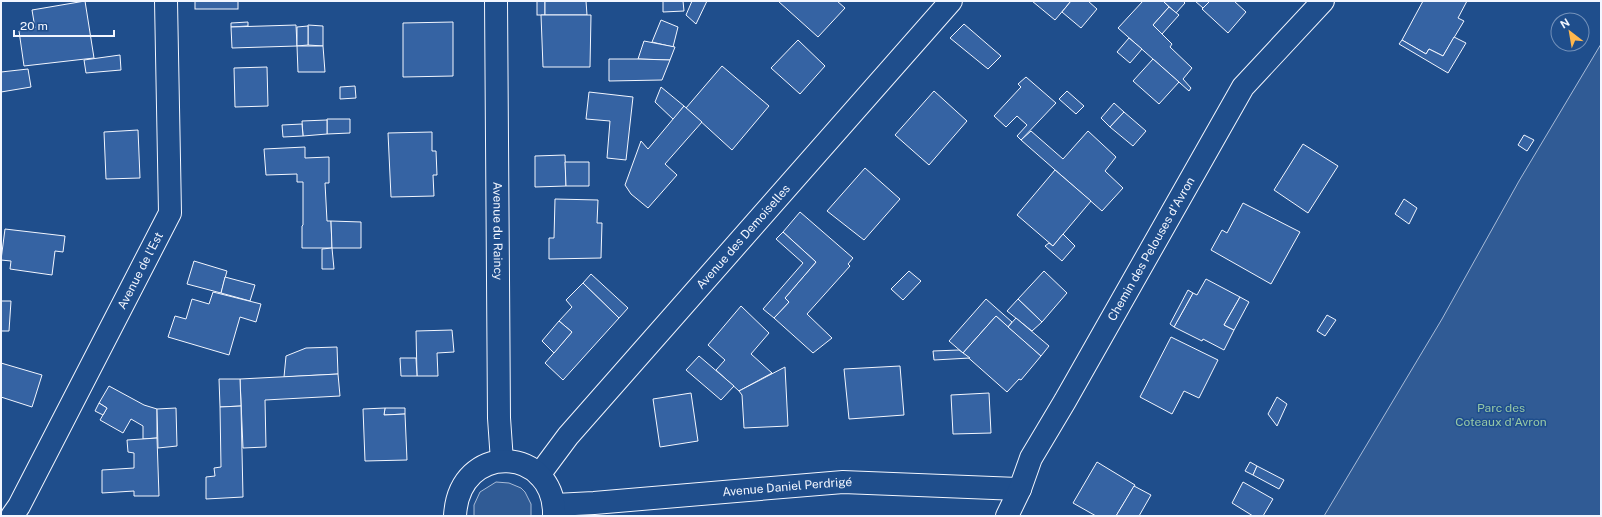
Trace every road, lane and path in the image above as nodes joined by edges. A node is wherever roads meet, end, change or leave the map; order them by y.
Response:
1 (166, 1) edge
2 (496, 1) edge
3 (951, 1) edge
4 (1323, 1) edge
5 (502, 461) junction
6 (539, 475) junction
7 (1020, 489) junction
8 (554, 510) edge
9 (12, 516) edge
10 (448, 516) edge
11 (455, 516) edge
12 (1007, 516) edge

1 - 9 street, Avenue de l'Est
2 - 5 street, Avenue du Raincy
3 - 6 street, Avenue des Demoiselles
4 - 7 street, Chemin des Pelouses d'Avron
5 - 6 street
5 - 11 street
6 - 8 street
7 - 8 street, Avenue Daniel Perdrigé
7 - 12 street, Chemin des Pelouses d'Avron
10 - 11 street

